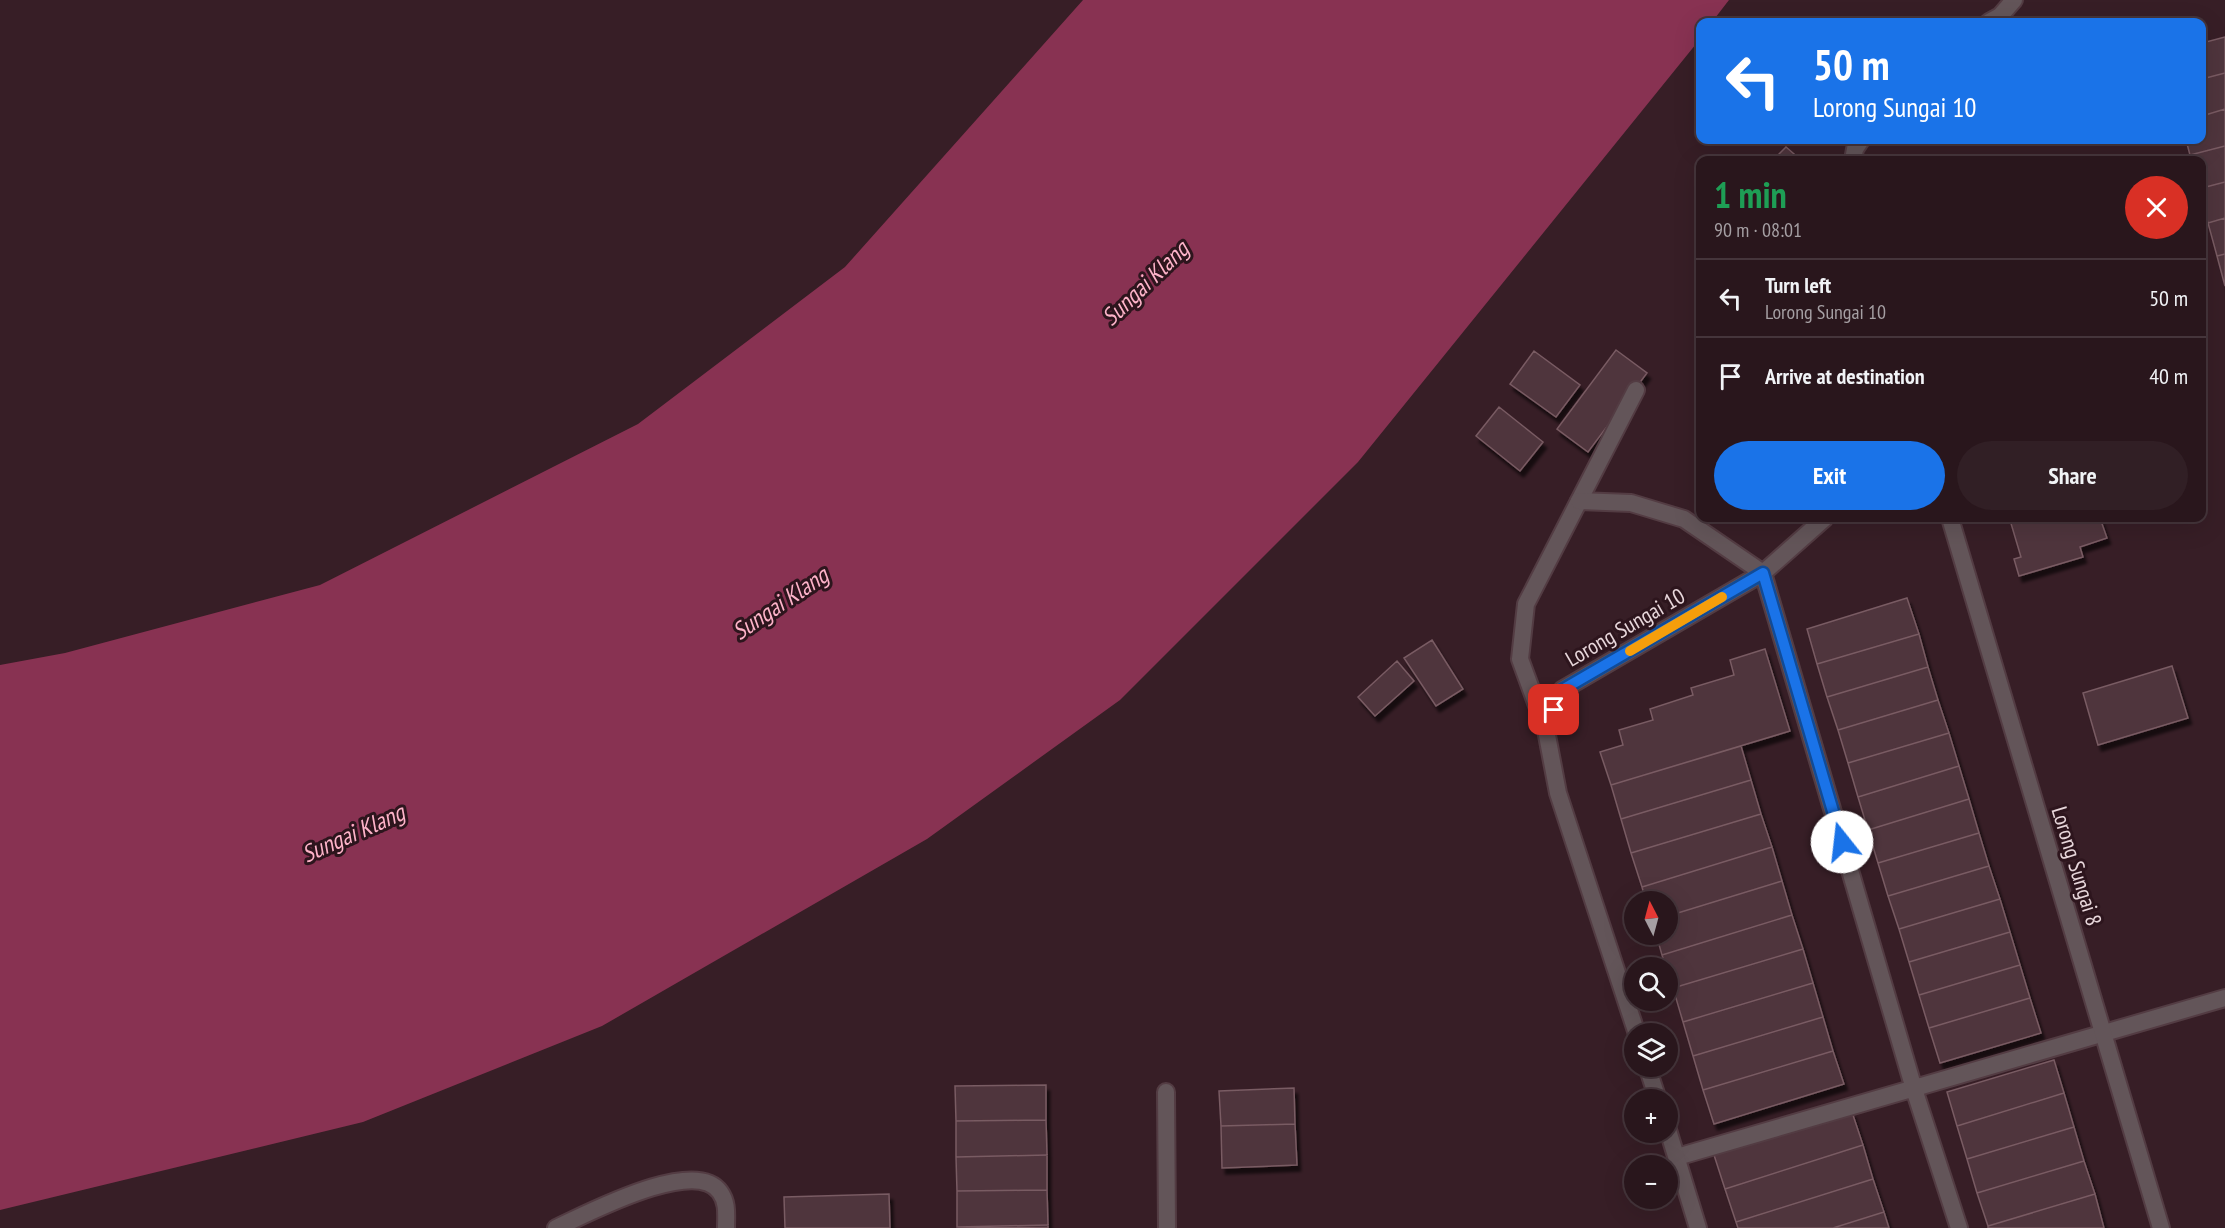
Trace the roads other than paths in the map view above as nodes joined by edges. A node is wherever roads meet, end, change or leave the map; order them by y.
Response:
1 (2014, 0) edge
2 (1996, 18) edge
3 (1636, 390) dead end
4 (1579, 501) junction
5 (1820, 522) edge
6 (1951, 522) edge
7 (1763, 573) junction
8 (1546, 730) junction
9 (2225, 999) edge
10 (1632, 1023) edge
11 (2103, 1032) junction
12 (1914, 1089) junction
13 (1166, 1092) dead end
14 (1678, 1157) edge
15 (1678, 1160) edge
16 (556, 1228) edge
17 (726, 1228) edge
18 (1167, 1228) edge
19 (1698, 1228) edge
20 (1959, 1228) edge
21 (2161, 1228) edge

1 - 2 street
3 - 4 street
4 - 7 street
4 - 8 street
5 - 7 street, Lorong Sungai 10
6 - 11 street, Lorong Sungai 8
7 - 8 street, Lorong Sungai 10
7 - 12 street
8 - 10 street
9 - 11 street
11 - 12 street
11 - 21 street, Lorong Sungai 8
12 - 14 street
12 - 20 street
13 - 18 street
15 - 19 street
16 - 17 street

